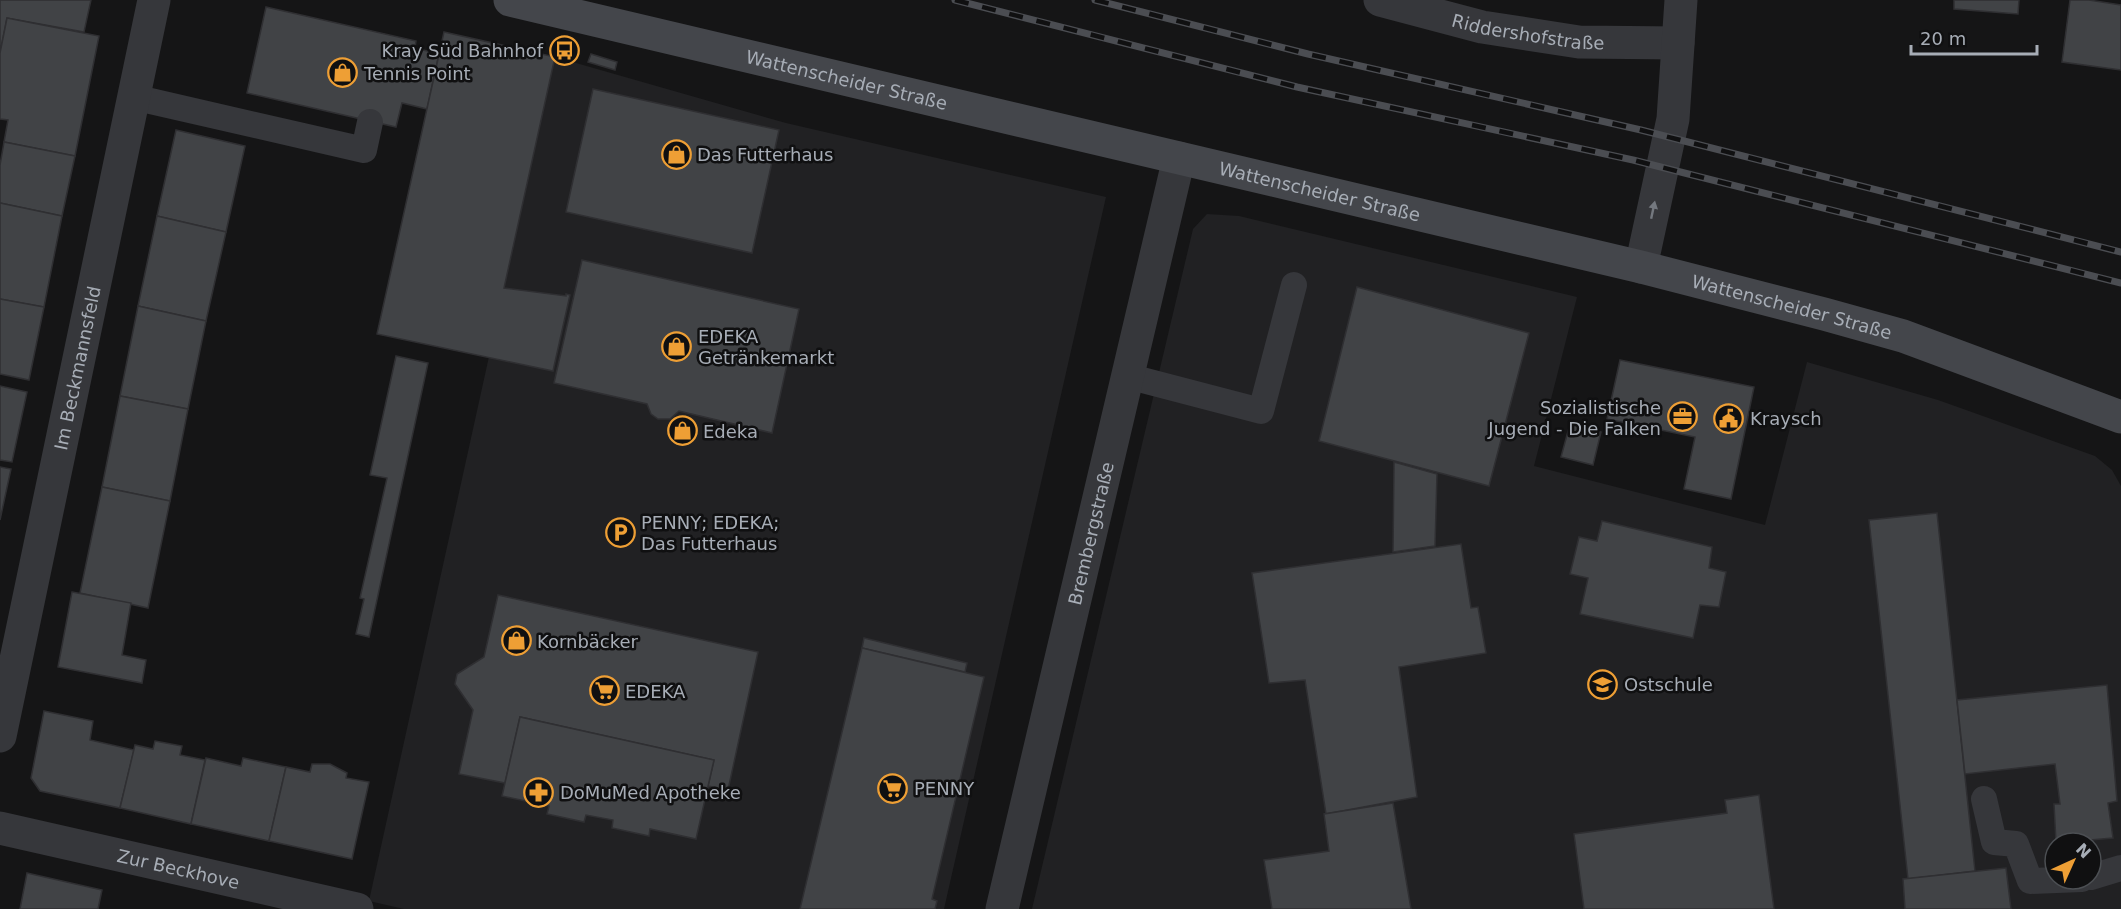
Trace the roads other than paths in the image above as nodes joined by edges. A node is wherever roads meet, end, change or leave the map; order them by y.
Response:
1 (154, 0) edge
2 (510, 0) edge
3 (1380, 0) edge
4 (1681, 0) edge
5 (1678, 44) junction
6 (133, 97) junction
7 (370, 122) dead end
8 (1179, 158) junction
9 (1641, 267) junction
10 (1294, 285) dead end
11 (1127, 376) junction
12 (2121, 417) edge
13 (0, 735) edge
14 (1984, 799) dead end
15 (0, 828) edge
16 (2121, 868) edge
17 (2103, 873) edge
18 (2043, 880) edge
19 (357, 909) edge
20 (1002, 909) edge

1 - 6 street, Im Beckmannsfeld
2 - 8 main road, Wattenscheider Straße
3 - 5 street, Riddershofstraße
4 - 5 street
9 -> 5 street
6 - 7 lane
6 - 13 street, Im Beckmannsfeld
8 - 9 main road, Wattenscheider Straße
8 - 11 street, Brembergstraße
9 - 12 main road, Wattenscheider Straße
10 - 11 lane
11 - 20 street, Brembergstraße
14 - 18 lane
15 - 19 street, Zur Beckhove
16 - 17 lane

